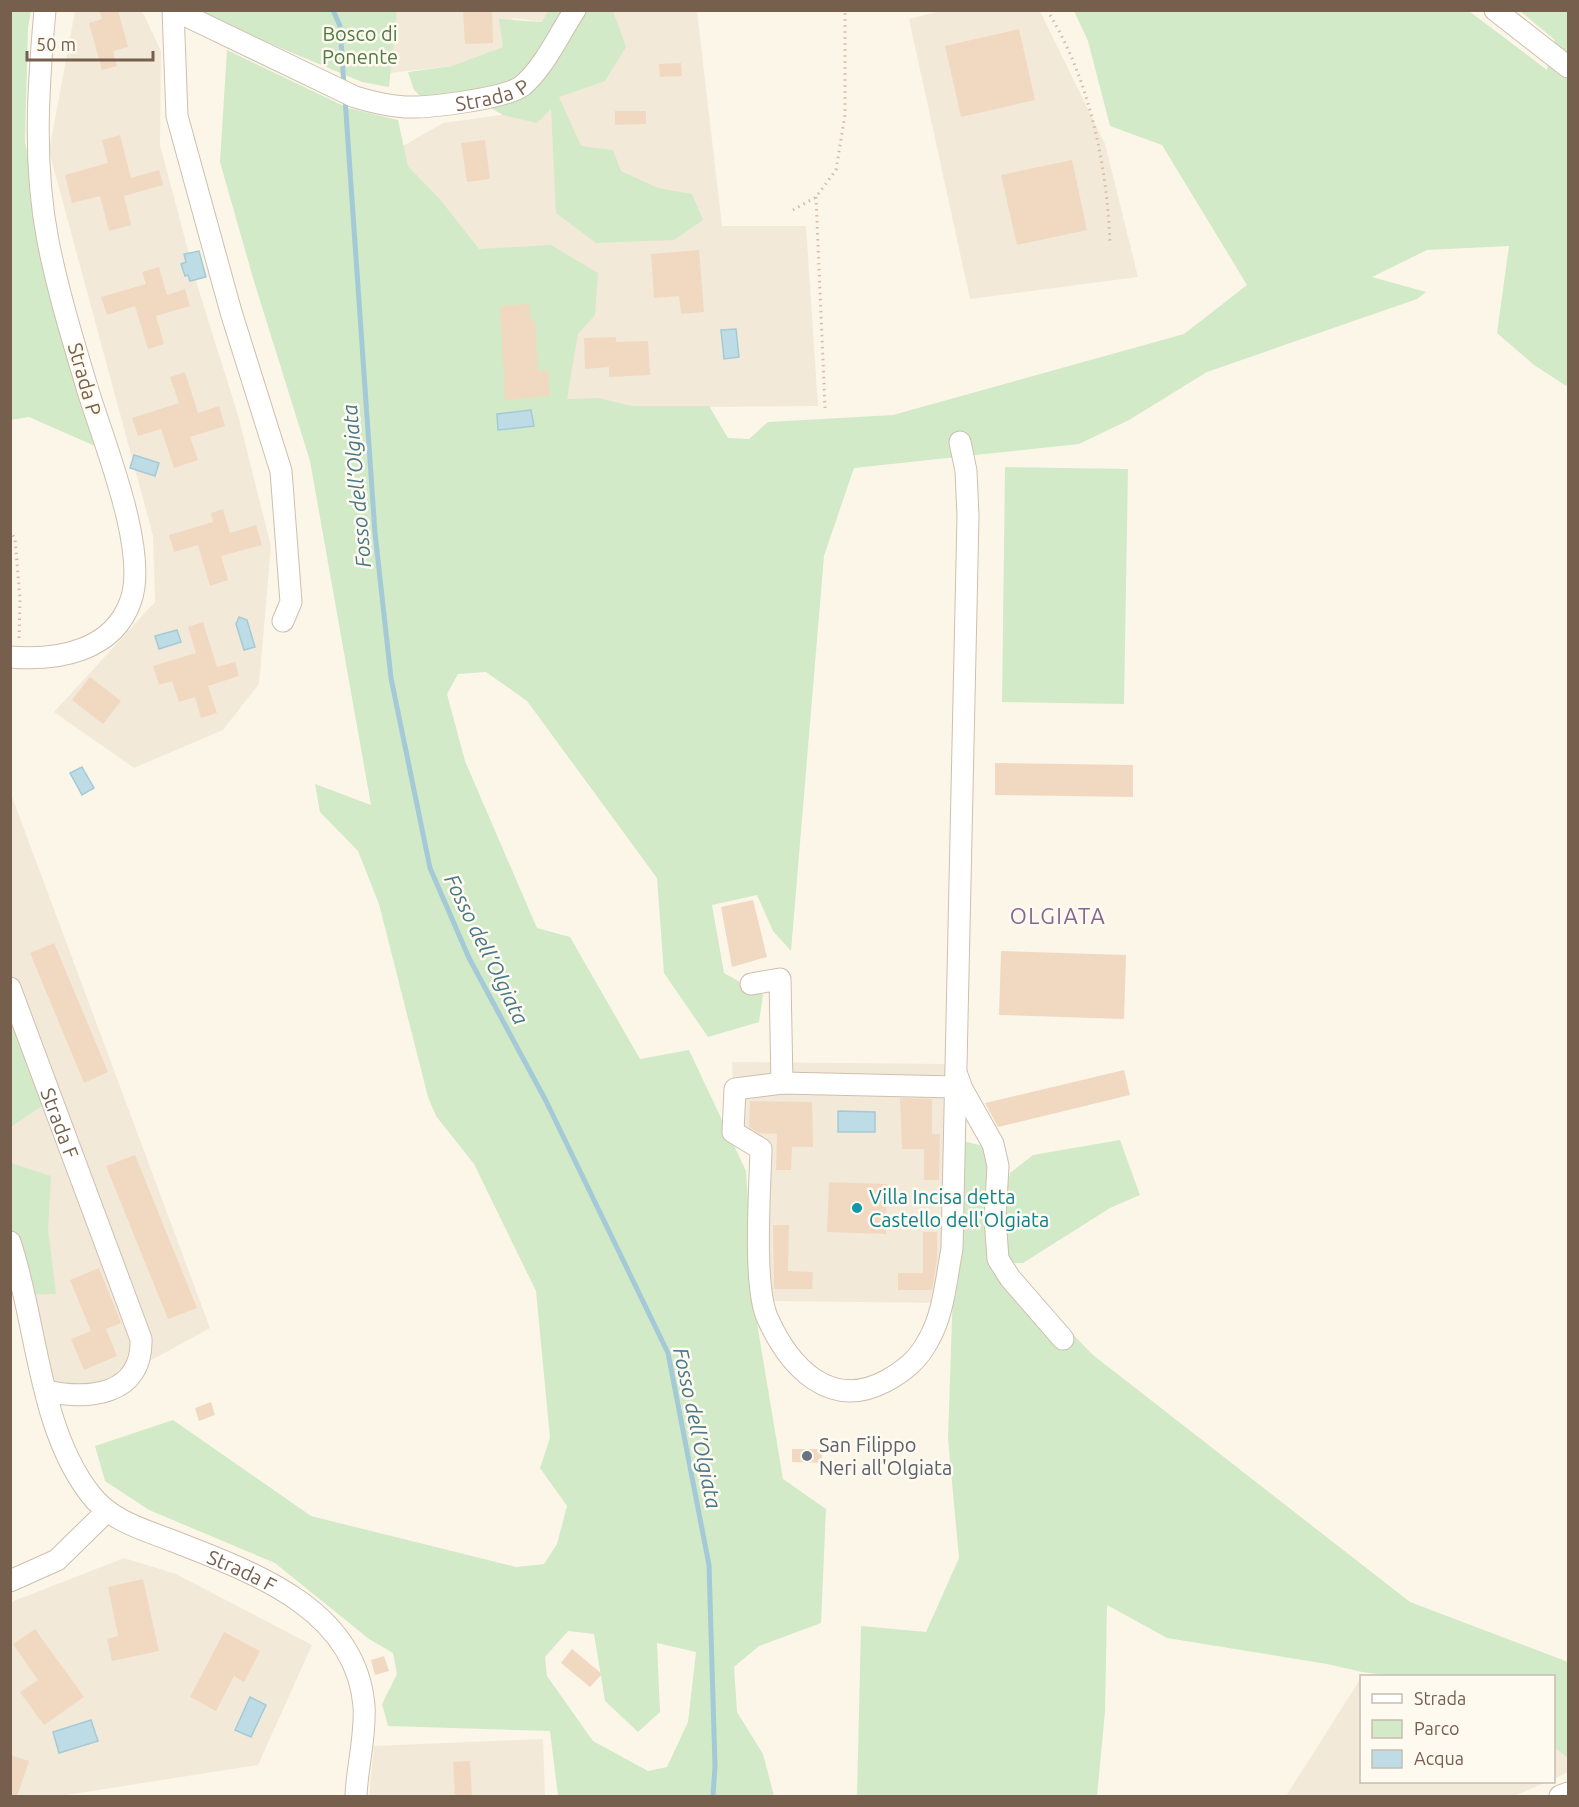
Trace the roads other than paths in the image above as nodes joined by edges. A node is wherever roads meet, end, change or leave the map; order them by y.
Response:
1 (45, 10) edge
2 (174, 10) edge
3 (575, 10) edge
4 (1495, 10) edge
5 (1569, 67) edge
6 (960, 442) dead end
7 (283, 621) dead end
8 (13, 657) edge
9 (751, 984) dead end
10 (10, 988) edge
11 (956, 1079) junction
12 (782, 1083) junction
13 (10, 1242) edge
14 (1063, 1339) dead end
15 (46, 1391) junction
16 (107, 1511) junction
17 (10, 1581) edge
18 (1569, 1793) edge
19 (356, 1797) edge
20 (1560, 1797) edge

1 - 8 street, Strada P
2 - 3 street, Strada P
2 - 7 street
4 - 5 street
6 - 11 street
9 - 12 street
10 - 15 street, Strada F
11 - 12 street
11 - 12 street
11 - 14 street
13 - 15 street, Strada F
15 - 16 street, Strada F
16 - 17 street
16 - 19 street, Strada F
18 - 20 street

